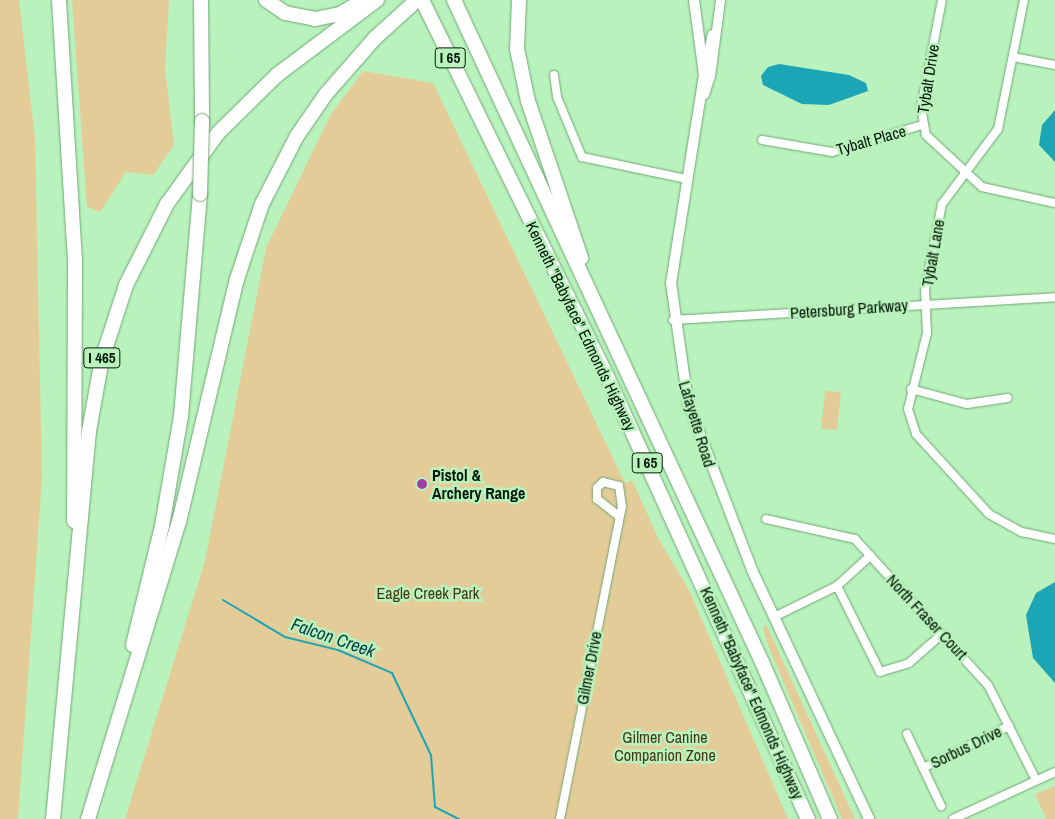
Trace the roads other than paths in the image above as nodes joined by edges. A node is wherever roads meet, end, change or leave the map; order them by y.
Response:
1 (60, 0) edge
2 (201, 0) edge
3 (266, 0) edge
4 (363, 0) edge
5 (377, 0) edge
6 (454, 0) edge
7 (519, 0) edge
8 (694, 0) edge
9 (720, 0) edge
10 (942, 0) edge
11 (1024, 0) edge
12 (421, 2) edge
13 (1013, 57) junction
14 (1055, 65) edge
15 (554, 75) dead end
16 (704, 75) junction
17 (699, 106) junction
18 (922, 125) junction
19 (762, 140) dead end
20 (963, 173) junction
21 (686, 179) junction
22 (1055, 203) edge
23 (1055, 297) edge
24 (926, 304) junction
25 (673, 320) junction
26 (624, 366) junction
27 (911, 389) junction
28 (1008, 398) dead end
29 (619, 516) junction
30 (766, 519) dead end
31 (1055, 539) edge
32 (77, 555) junction
33 (870, 556) junction
34 (837, 586) junction
35 (774, 617) junction
36 (942, 634) junction
37 (1009, 726) junction
38 (907, 734) dead end
39 (105, 755) junction
40 (923, 768) junction
41 (1055, 772) edge
42 (1036, 780) junction
43 (941, 806) dead end
44 (956, 818) edge
45 (54, 819) edge
46 (88, 819) edge
47 (560, 819) edge
48 (808, 819) edge
49 (830, 819) edge
50 (869, 819) edge

1 - 32 highway
2 - 39 highway, bridge
3 - 4 highway
5 - 32 highway, I 465
6 - 26 highway, Kenneth "Babyface" Edmonds Highway / I 65
7 - 26 highway
8 - 16 main road, Lafayette Road
9 - 16 street
9 - 17 street
10 - 18 street, Tybalt Drive
11 - 13 street, Tybalt Lane
12 - 39 highway
12 - 48 highway, Kenneth "Babyface" Edmonds Highway / I 65
13 - 14 street
13 - 20 street, Tybalt Lane
15 - 21 street
16 - 17 main road, Lafayette Road
17 - 21 main road, Lafayette Road
18 - 19 street, Tybalt Place
18 - 20 street, Tybalt Drive
20 - 22 street, Tybalt Drive
20 - 24 street, Tybalt Lane
21 - 25 main road, Lafayette Road
23 - 24 street, Petersburg Parkway
24 - 25 street, Petersburg Parkway
24 - 27 street, Tybalt Lane
25 - 35 main road, Lafayette Road
26 - 49 highway, Kenneth "Babyface" Edmonds Highway / I 65
27 - 28 street
27 - 31 street, Tybalt Lane
29 - 29 street, Gilmer Drive
29 - 47 street, Gilmer Drive
30 - 33 street, North Fraser Court
32 - 45 highway, I 465
33 - 34 street
33 - 36 street, North Fraser Court
34 - 35 street
34 - 36 street
35 - 50 main road, Lafayette Road
36 - 37 street, North Fraser Court
37 - 40 street, Sorbus Drive
37 - 42 street, North Fraser Court
38 - 40 street
39 - 46 highway
40 - 43 street
41 - 42 street
42 - 44 street

